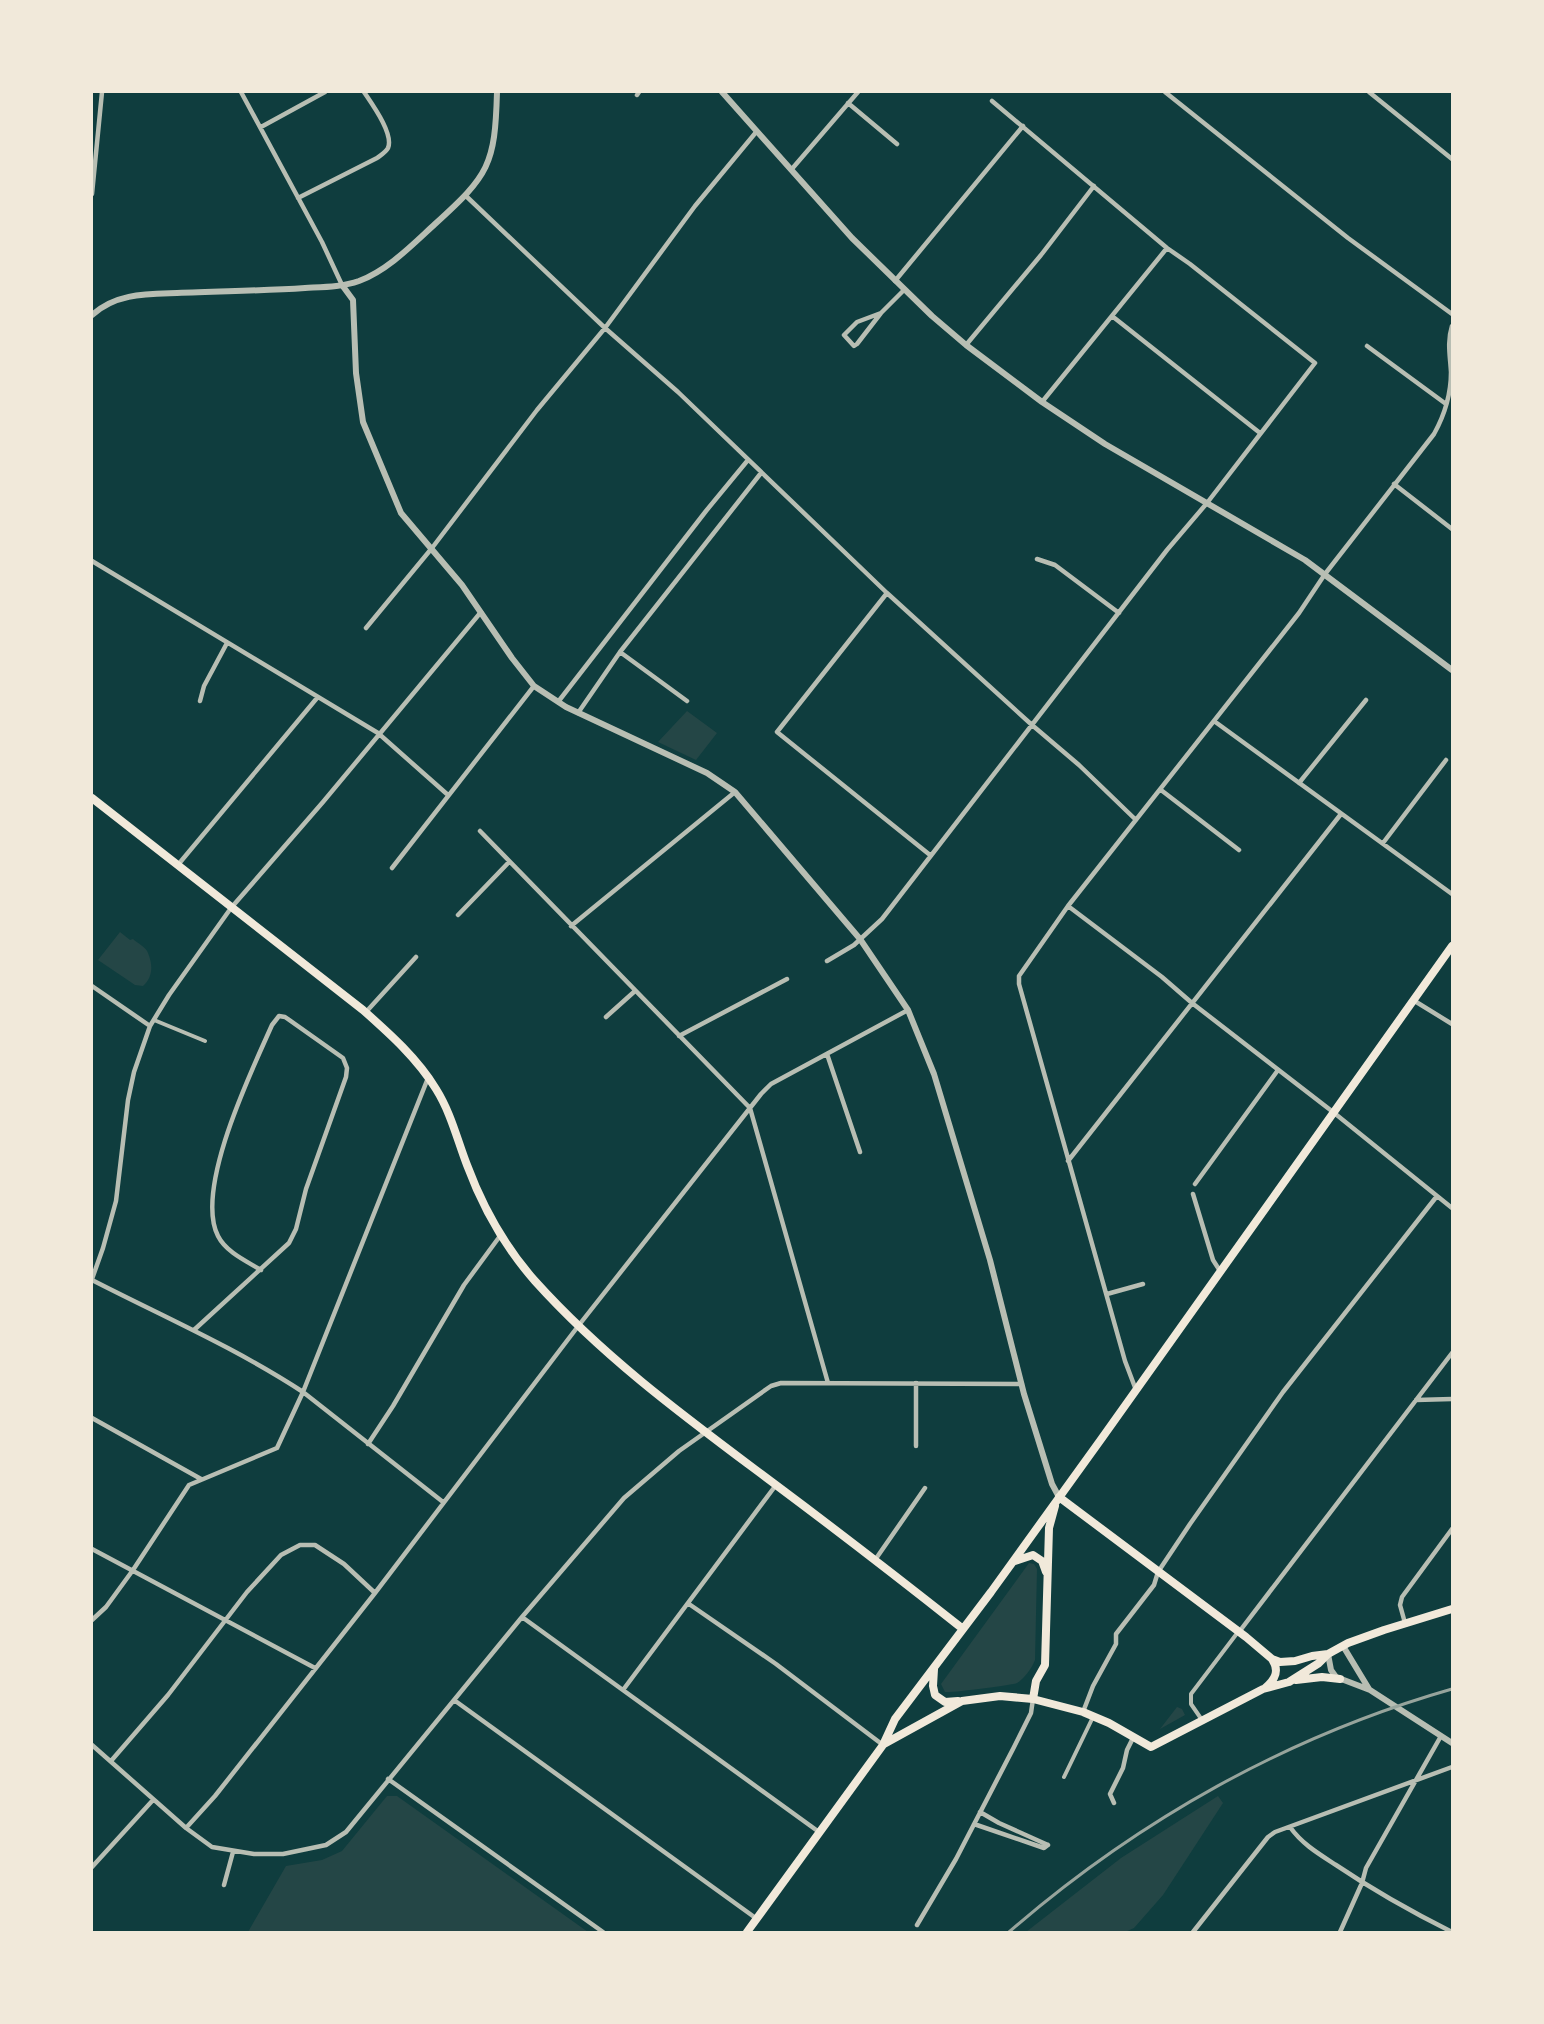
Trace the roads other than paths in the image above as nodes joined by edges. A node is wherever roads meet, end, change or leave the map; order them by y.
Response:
1 (102, 92) edge
2 (241, 92) edge
3 (325, 92) edge
4 (364, 92) edge
5 (497, 92) edge
6 (722, 92) edge
7 (858, 92) edge
8 (1165, 92) edge
9 (1369, 92) edge
10 (992, 101) dead end
11 (848, 103) junction
12 (1023, 126) junction
13 (261, 128) junction
14 (756, 131) junction
15 (897, 144) dead end
16 (1452, 159) edge
17 (791, 170) junction
18 (1095, 186) junction
19 (92, 194) edge
20 (466, 196) junction
21 (298, 198) junction
22 (1167, 248) junction
23 (895, 281) junction
24 (342, 285) junction
25 (904, 290) junction
26 (92, 311) edge
27 (881, 314) junction
28 (1452, 314) edge
29 (1112, 316) junction
30 (1452, 326) edge
31 (605, 328) junction
32 (966, 345) junction
33 (1367, 346) dead end
34 (1042, 402) junction
35 (1446, 404) junction
36 (1260, 434) junction
37 (748, 460) junction
38 (761, 472) junction
39 (1394, 484) junction
40 (1207, 503) junction
41 (1452, 529) edge
42 (432, 548) junction
43 (1037, 559) dead end
44 (92, 561) edge
45 (1325, 574) junction
46 (887, 593) junction
47 (481, 612) junction
48 (1119, 613) junction
49 (366, 628) dead end
50 (227, 643) junction
51 (620, 652) junction
52 (1452, 670) edge
53 (534, 686) junction
54 (317, 698) junction
55 (1366, 700) dead end
56 (200, 701) dead end
57 (687, 701) dead end
58 (558, 702) junction
59 (578, 713) junction
60 (1214, 721) junction
61 (1032, 725) junction
62 (378, 733) junction
63 (1446, 760) dead end
64 (1299, 783) junction
65 (1161, 790) junction
66 (735, 792) junction
67 (448, 795) junction
68 (92, 798) edge
69 (1341, 814) junction
70 (1136, 819) junction
71 (480, 831) dead end
72 (1383, 843) junction
73 (1239, 850) dead end
74 (930, 855) junction
75 (508, 862) junction
76 (177, 866) junction
77 (392, 868) dead end
78 (1452, 894) edge
79 (1068, 906) junction
80 (231, 908) junction
81 (458, 915) dead end
82 (571, 926) junction
83 (860, 939) junction
84 (1452, 945) edge
85 (416, 957) dead end
86 (827, 962) dead end
87 (787, 978) dead end
88 (92, 986) edge
89 (635, 991) junction
90 (1413, 1000) junction
91 (1192, 1003) junction
92 (908, 1010) junction
93 (366, 1012) junction
94 (606, 1017) dead end
95 (154, 1020) junction
96 (1452, 1024) edge
97 (150, 1026) junction
98 (679, 1036) junction
99 (205, 1041) dead end
100 (827, 1054) junction
101 (1278, 1070) junction
102 (428, 1078) junction
103 (750, 1108) junction
104 (1333, 1112) junction
105 (860, 1152) dead end
106 (1068, 1161) junction
107 (1196, 1184) dead end
108 (1192, 1194) dead end
109 (1437, 1196) junction
110 (1452, 1208) edge
111 (500, 1236) junction
112 (261, 1270) junction
113 (1220, 1270) junction
114 (92, 1280) edge
115 (1143, 1284) dead end
116 (1107, 1294) junction
117 (579, 1326) junction
118 (194, 1330) junction
119 (1452, 1353) edge
120 (828, 1383) junction
121 (916, 1383) junction
122 (1022, 1384) junction
123 (1136, 1389) junction
124 (303, 1392) junction
125 (1452, 1399) edge
126 (1416, 1400) junction
127 (92, 1418) edge
128 (705, 1433) junction
129 (368, 1444) junction
130 (916, 1446) dead end
131 (201, 1479) junction
132 (776, 1485) junction
133 (925, 1488) dead end
134 (1059, 1497) junction
135 (443, 1502) junction
136 (1452, 1529) edge
137 (92, 1549) edge
138 (874, 1560) junction
139 (1012, 1562) junction
140 (133, 1570) junction
141 (1158, 1572) junction
142 (1048, 1576) junction
143 (375, 1593) junction
144 (689, 1604) junction
145 (1452, 1609) edge
146 (522, 1617) junction
147 (92, 1620) edge
148 (227, 1620) junction
149 (1405, 1623) junction
150 (963, 1629) junction
151 (1239, 1632) junction
152 (1342, 1646) junction
153 (1328, 1654) junction
154 (1272, 1659) junction
155 (315, 1668) junction
156 (934, 1668) junction
157 (1340, 1679) junction
158 (1289, 1682) junction
159 (1263, 1689) junction
160 (623, 1690) junction
161 (1370, 1690) junction
162 (1033, 1699) junction
163 (454, 1700) junction
164 (962, 1701) junction
165 (1083, 1712) junction
166 (1093, 1716) junction
167 (1202, 1719) junction
168 (1441, 1736) junction
169 (1133, 1738) junction
170 (1452, 1743) edge
171 (92, 1745) edge
172 (883, 1745) junction
173 (111, 1761) junction
174 (1452, 1767) edge
175 (1064, 1777) dead end
176 (388, 1779) junction
177 (1415, 1780) junction
178 (153, 1800) junction
179 (1114, 1803) dead end
180 (980, 1812) junction
181 (974, 1824) junction
182 (1290, 1827) junction
183 (186, 1828) junction
184 (819, 1832) junction
185 (233, 1852) junction
186 (92, 1867) edge
187 (1362, 1883) junction
188 (224, 1885) dead end
189 (757, 1919) junction
190 (917, 1924) dead end
191 (1452, 1930) edge
192 (603, 1932) edge
193 (747, 1932) edge
194 (1193, 1932) edge
195 (1340, 1932) edge

1 - 19 street
2 - 13 street
3 - 13 street
4 - 21 street
5 - 20 street
6 - 14 street
7 - 11 street
8 - 28 street
9 - 16 street
10 - 12 street
11 - 15 street
11 - 17 street
12 - 18 street
12 - 23 street
13 - 21 street
14 - 17 street
14 - 31 street
17 - 23 street
18 - 22 street
18 - 32 street
20 - 24 street
20 - 31 street
21 - 24 street
22 - 29 street
22 - 36 street
23 - 25 street
24 - 26 street
24 - 42 street
25 - 27 street
25 - 32 street
27 - 27 street
29 - 34 street
29 - 36 street
30 - 35 street
31 - 37 street
31 - 42 street
32 - 34 street
33 - 35 street
34 - 40 street
35 - 39 street
36 - 40 street
37 - 38 street
37 - 58 street
38 - 46 street
38 - 51 street
39 - 41 street
39 - 45 street
40 - 45 street
40 - 48 street
42 - 47 street
42 - 49 street
43 - 48 street
44 - 50 street
45 - 52 street
45 - 60 street
46 - 61 street
46 - 74 street
47 - 53 street
47 - 62 street
48 - 61 street
50 - 54 street
50 - 56 street
51 - 57 street
51 - 59 street
53 - 58 street
53 - 67 street
54 - 62 street
54 - 76 street
55 - 64 street
58 - 59 street
59 - 66 street
60 - 64 street
60 - 65 street
61 - 70 street
61 - 74 street
62 - 67 street
62 - 80 street
63 - 72 street
64 - 69 street
65 - 70 street
65 - 73 street
66 - 82 street
66 - 83 street
67 - 77 street
68 - 76 main road
69 - 72 street
69 - 91 street
70 - 79 street
71 - 75 street
72 - 78 street
74 - 83 street
75 - 81 street
75 - 82 street
76 - 80 main road
79 - 91 street
79 - 106 street
80 - 93 main road
80 - 95 street
82 - 89 street
83 - 86 street
83 - 92 street
84 - 90 main road
85 - 93 street
87 - 98 street
88 - 97 street
89 - 94 street
89 - 98 street
90 - 96 street
90 - 104 main road
91 - 101 street
91 - 106 street
92 - 100 street
92 - 122 street
93 - 102 main road
95 - 97 street
95 - 99 street
97 - 114 street
98 - 103 street
100 - 103 street
100 - 105 street
101 - 104 street
101 - 107 street
102 - 111 main road
102 - 124 street
103 - 117 street
103 - 120 street
104 - 109 street
104 - 113 main road
106 - 116 street
108 - 113 street
109 - 110 street
109 - 141 street
111 - 117 main road
111 - 129 street
112 - 112 street
112 - 118 street
113 - 123 main road
114 - 118 street
115 - 116 street
116 - 123 street
117 - 128 main road
117 - 135 street
118 - 124 street
119 - 126 street
120 - 121 street
120 - 128 street
121 - 122 street
121 - 130 street
122 - 134 street
123 - 134 main road
124 - 129 street
124 - 131 street
125 - 126 street
126 - 151 street
127 - 131 street
128 - 132 main road
128 - 146 street
129 - 135 street
131 - 140 street
132 - 138 main road
132 - 144 street
133 - 138 street
134 - 139 main road
134 - 141 main road
134 - 142 main road
135 - 143 street
136 - 149 street
137 - 140 street
138 - 150 main road
139 - 142 main road
139 - 150 main road
140 - 147 street
140 - 148 street
141 - 151 main road
141 - 165 street
142 - 162 main road
143 - 148 street
143 - 155 street
144 - 160 street
144 - 172 street
145 - 149 main road
146 - 160 street
146 - 163 street
148 - 155 street
148 - 173 street
149 - 152 main road
150 - 156 main road
151 - 154 main road
151 - 167 street
152 - 153 main road
152 - 161 street
153 - 154 main road
153 - 157 street
153 - 158 main road
154 - 159 main road
155 - 183 street
156 - 164 main road
156 - 172 main road
157 - 158 main road
157 - 161 street
158 - 159 main road
159 - 167 main road
160 - 184 street
161 - 168 street
162 - 164 main road
162 - 165 main road
162 - 180 street
163 - 176 street
163 - 189 street
164 - 172 main road
165 - 166 main road
166 - 169 main road
166 - 175 street
167 - 169 main road
168 - 170 street
168 - 177 street
169 - 179 street
171 - 173 street
172 - 184 main road
173 - 178 street
174 - 177 street
176 - 185 street
176 - 192 street
177 - 182 street
177 - 187 street
178 - 183 street
178 - 186 street
180 - 181 street
180 - 181 street
181 - 190 street
182 - 187 street
182 - 194 street
183 - 185 street
184 - 189 main road
185 - 188 street
187 - 191 street
187 - 195 street
189 - 193 main road

